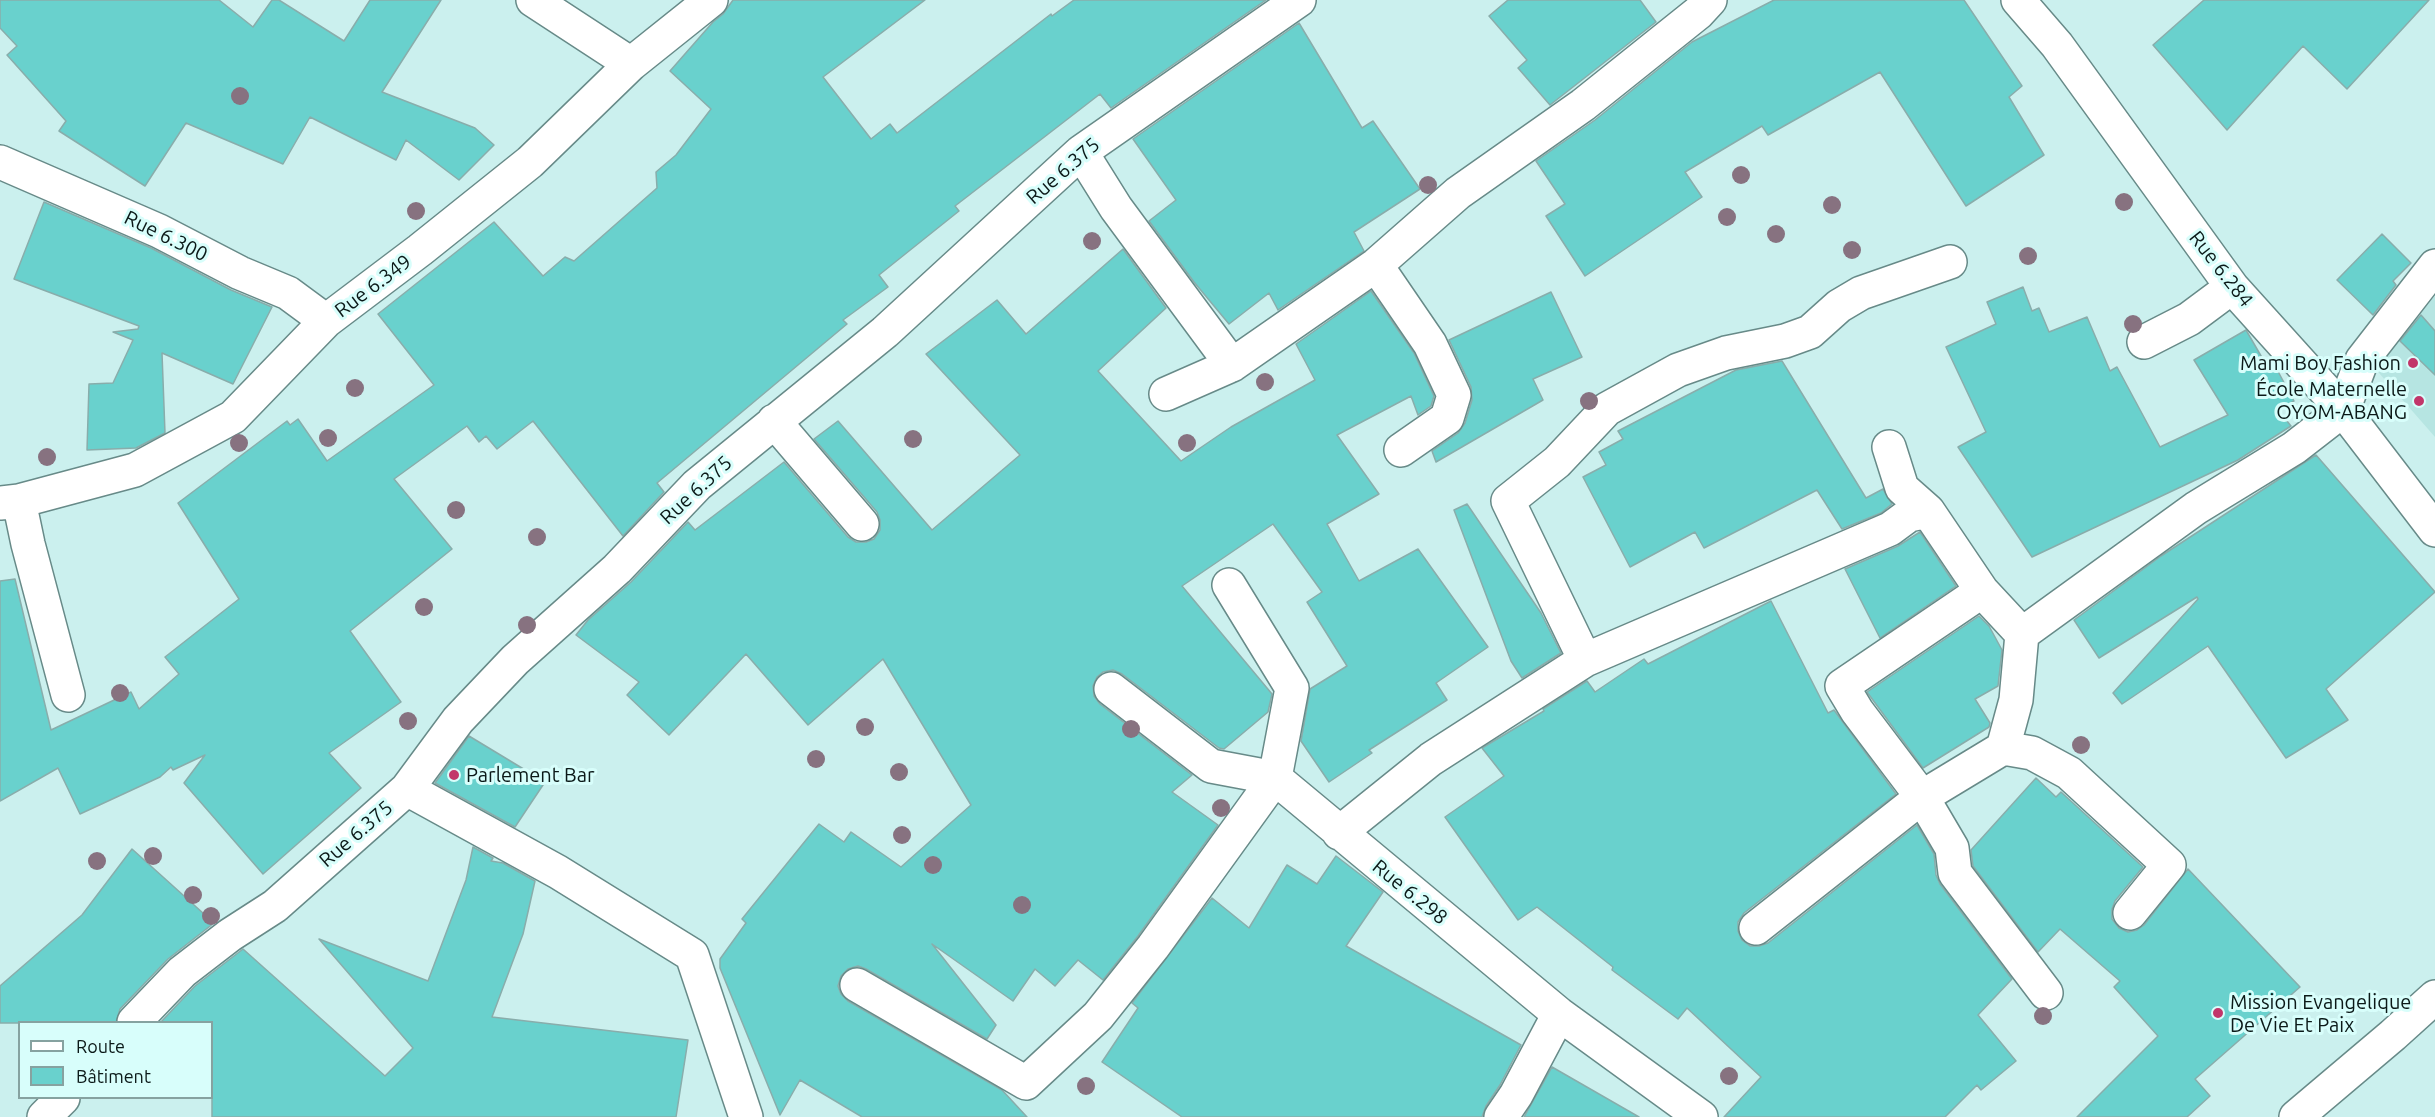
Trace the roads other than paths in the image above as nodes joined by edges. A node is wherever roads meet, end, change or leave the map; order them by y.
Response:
1 (533, 0) edge
2 (711, 0) edge
3 (1299, 0) edge
4 (1710, 0) edge
5 (2018, 0) edge
6 (631, 64) junction
7 (1081, 152) junction
8 (0, 162) edge
9 (1950, 262) dead end
10 (1376, 265) junction
11 (2435, 266) edge
12 (2232, 287) junction
13 (326, 321) junction
14 (2144, 342) dead end
15 (1232, 364) junction
16 (1166, 394) dead end
17 (2343, 410) junction
18 (774, 421) junction
19 (1889, 447) dead end
20 (1401, 450) dead end
21 (9, 502) edge
22 (1928, 511) junction
23 (862, 524) dead end
24 (2435, 530) edge
25 (1229, 585) dead end
26 (1982, 591) junction
27 (2022, 634) junction
28 (1585, 660) junction
29 (1111, 689) dead end
30 (68, 695) dead end
31 (2003, 748) junction
32 (1275, 778) junction
33 (407, 789) junction
34 (1922, 797) junction
35 (1339, 833) junction
36 (2130, 913) dead end
37 (1756, 928) dead end
38 (857, 985) dead end
39 (2046, 993) dead end
40 (2435, 997) edge
41 (1559, 1014) junction
42 (136, 1021) edge
43 (62, 1099) edge
44 (44, 1117) edge
45 (746, 1117) edge
46 (1501, 1117) edge
47 (1701, 1117) edge
48 (2296, 1117) edge

1 - 6 street
2 - 6 street, Rue 6.349
3 - 7 street, Rue 6.375
4 - 10 street
5 - 12 street, Rue 6.284
6 - 13 street, Rue 6.349
7 - 15 street
7 - 18 street, Rue 6.375
8 - 13 street, Rue 6.300
9 - 28 street
10 - 15 street
10 - 20 street
11 - 17 street
12 - 14 street
12 - 17 street, Rue 6.284
13 - 21 street, Rue 6.349
15 - 16 street
17 - 24 street, Rue 6.284
17 - 27 street
18 - 23 street
18 - 33 street, Rue 6.375
19 - 22 street
21 - 30 street
22 - 26 street
22 - 28 street
25 - 32 street
26 - 27 street
26 - 34 street
27 - 31 street
28 - 35 street
29 - 32 street, Rue 6.298
31 - 34 street
31 - 36 street
32 - 35 street, Rue 6.298
32 - 38 street
33 - 42 street, Rue 6.375
33 - 45 street
34 - 37 street
34 - 39 street
35 - 41 street, Rue 6.298
40 - 48 street
41 - 46 street
41 - 47 street, Rue 6.298
43 - 44 street

